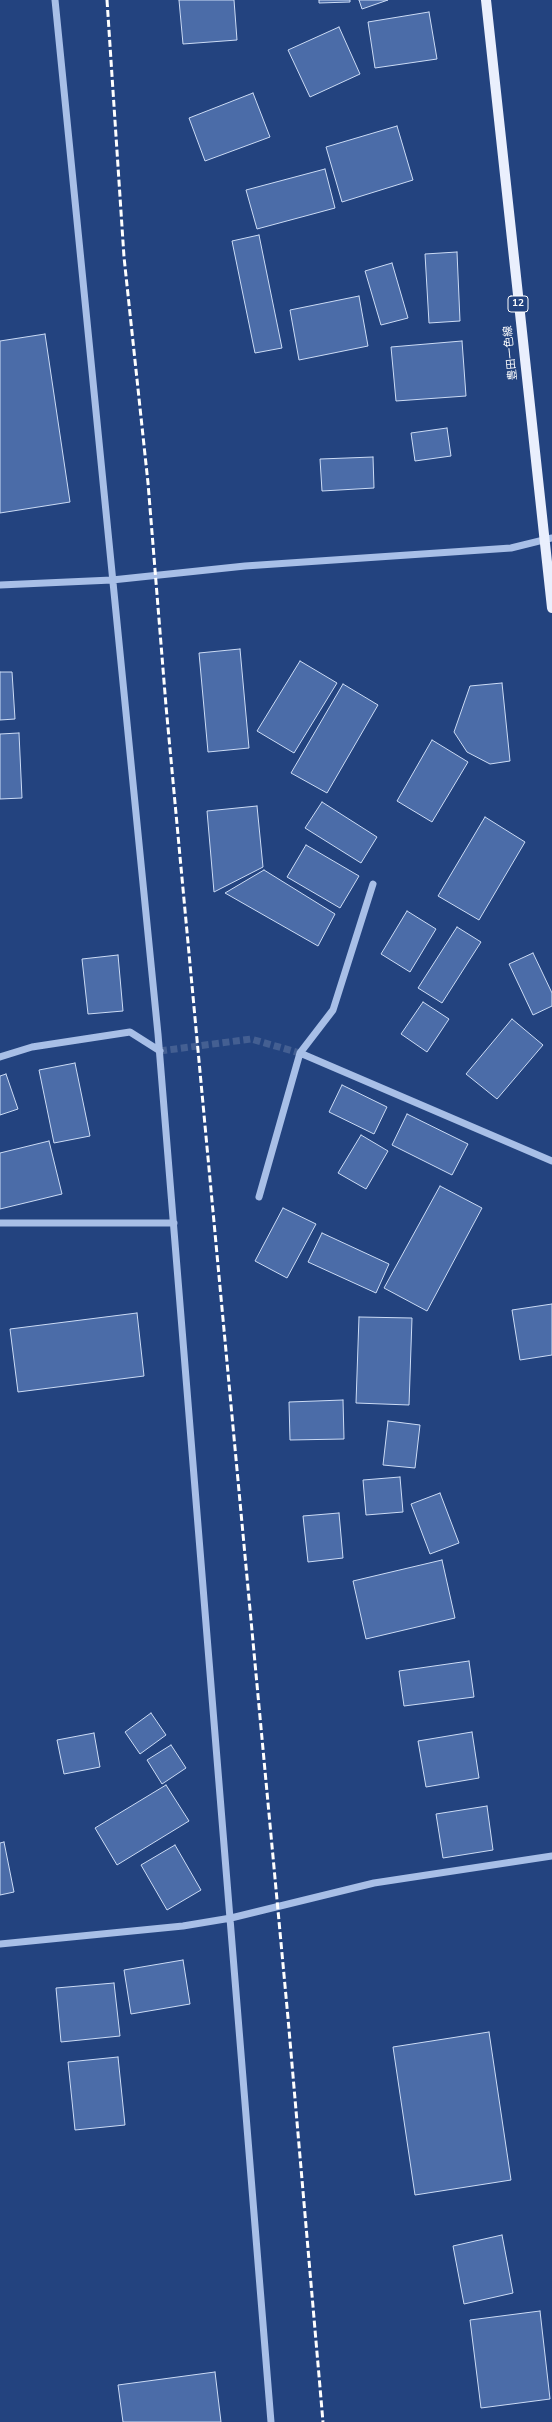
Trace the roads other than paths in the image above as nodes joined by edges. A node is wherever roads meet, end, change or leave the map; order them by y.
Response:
1 (55, 0) edge
2 (486, 0) edge
3 (548, 539) edge
4 (112, 580) junction
5 (0, 584) edge
6 (552, 608) edge
7 (373, 884) dead end
8 (160, 1051) junction
9 (300, 1053) junction
10 (0, 1058) edge
11 (552, 1161) edge
12 (259, 1197) dead end
13 (0, 1223) edge
14 (174, 1223) junction
15 (552, 1856) edge
16 (231, 1918) junction
17 (0, 1944) edge
18 (271, 2422) edge

1 - 4 street
2 - 3 main road, 豊田一色線 / 12
3 - 4 street
3 - 6 main road, 豊田一色線 / 12
4 - 5 street
4 - 8 street
7 - 9 street
8 - 10 street
8 - 14 street
9 - 11 street
9 - 12 street
13 - 14 street
14 - 16 street
15 - 16 street
16 - 17 street
16 - 18 street

